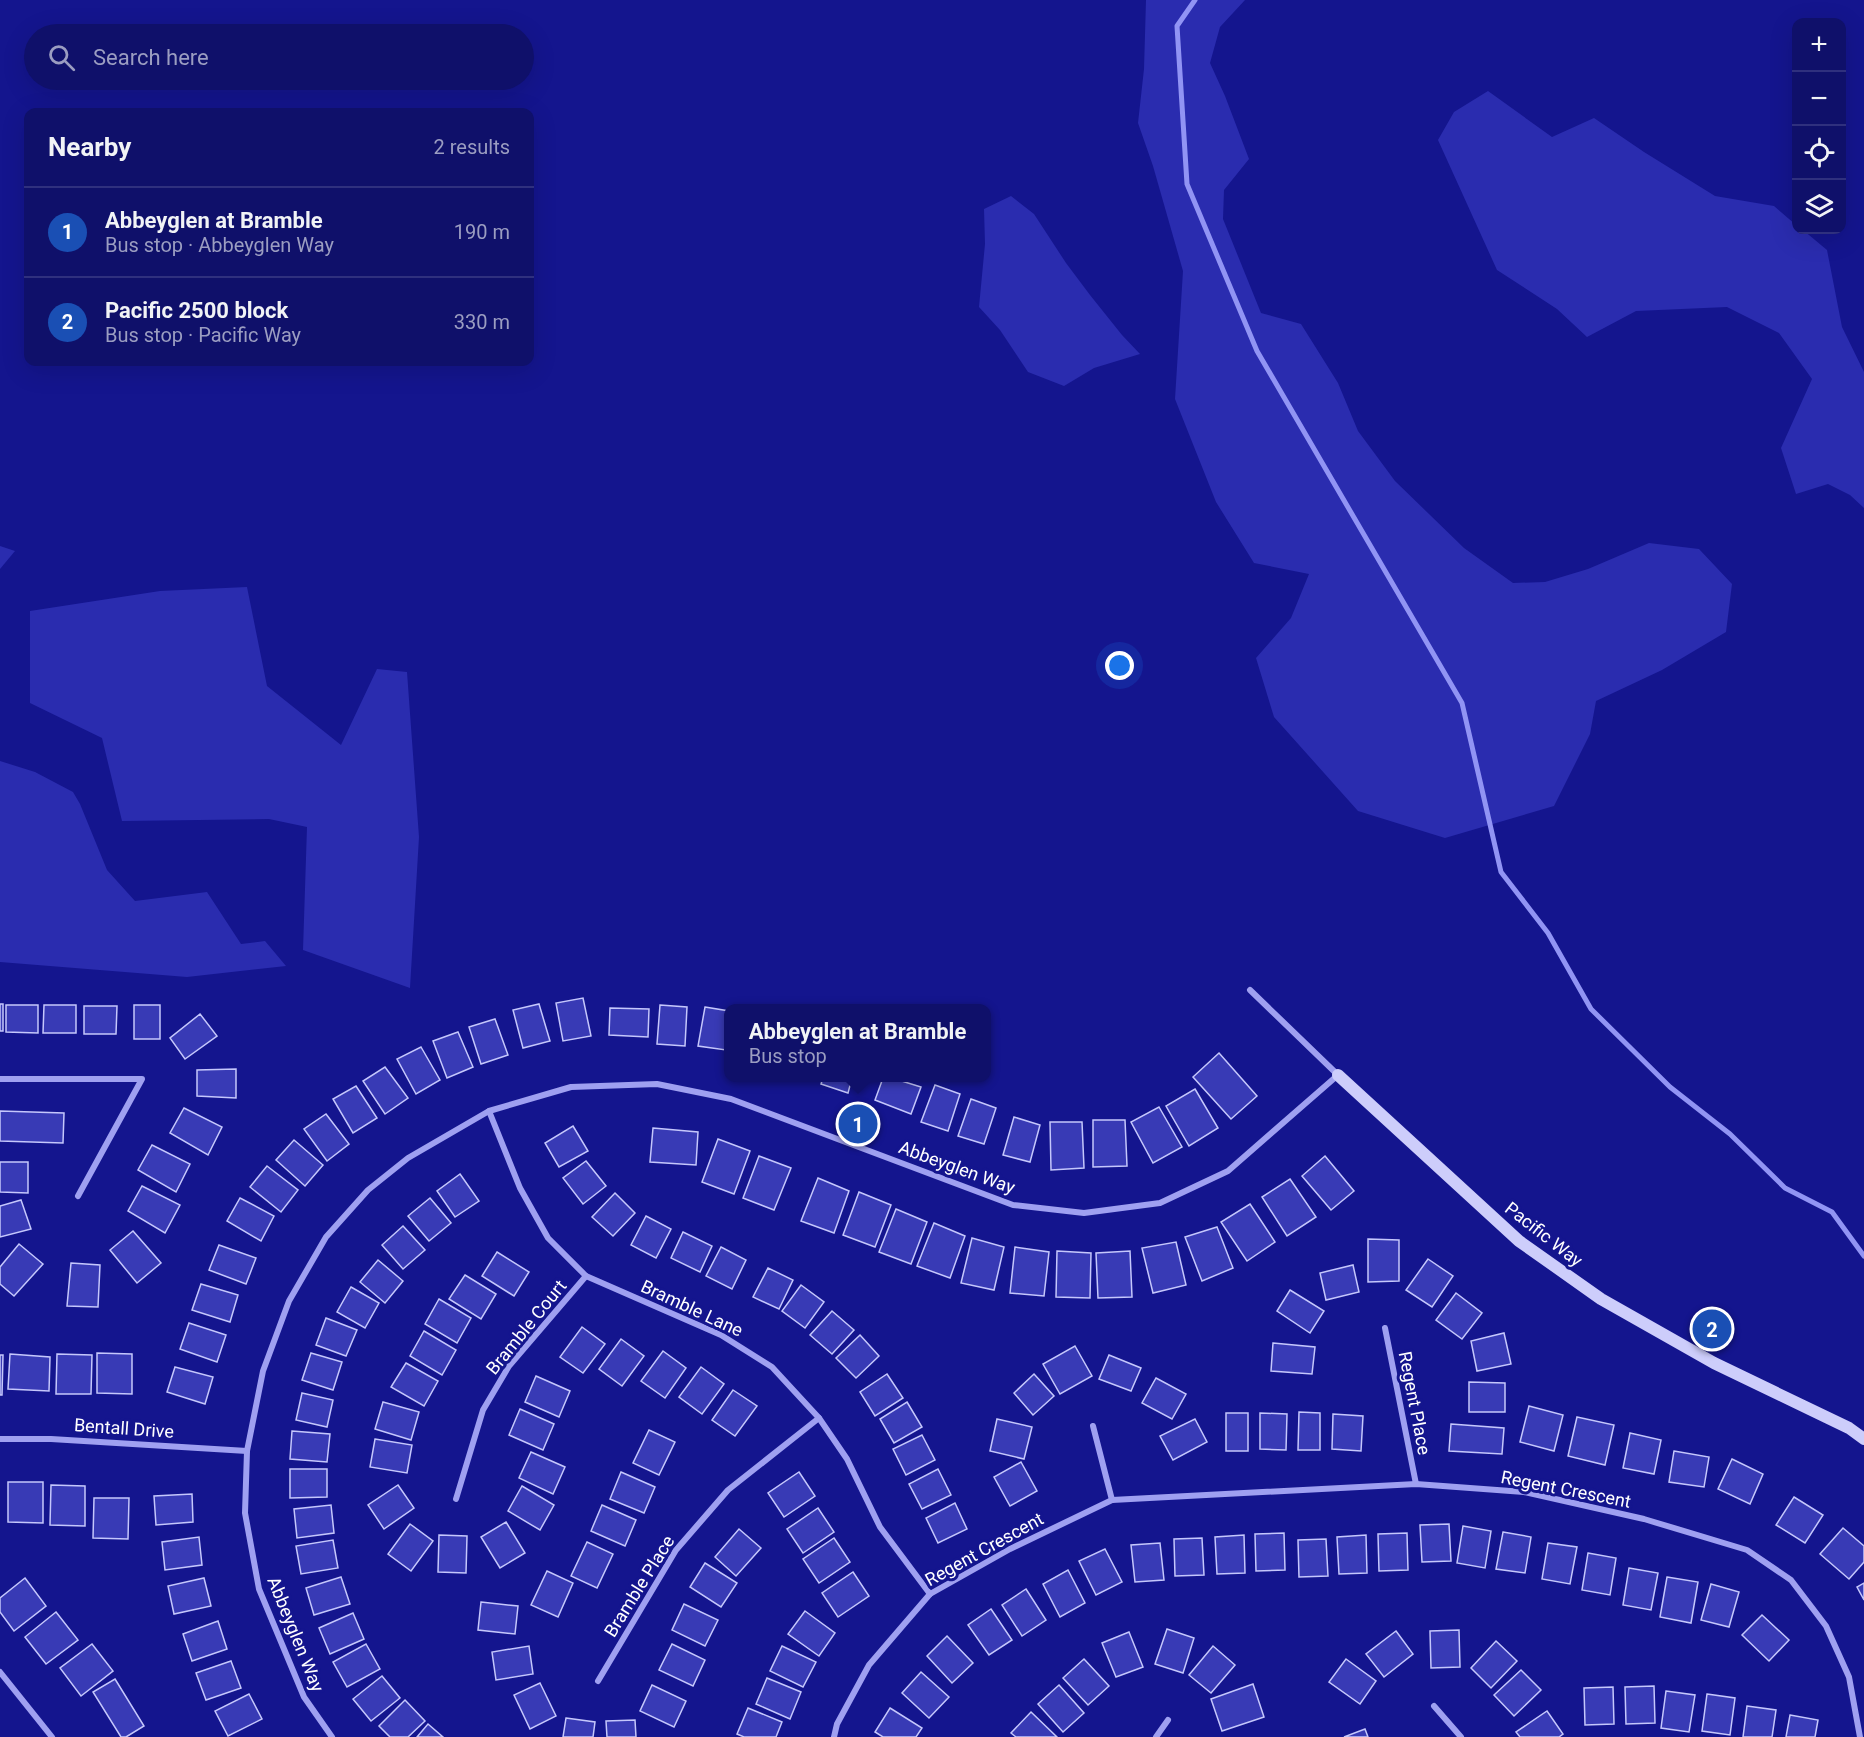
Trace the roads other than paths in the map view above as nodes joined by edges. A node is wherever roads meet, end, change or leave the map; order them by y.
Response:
1 (1250, 990) dead end
2 (1338, 1075) junction
3 (0, 1079) edge
4 (489, 1111) junction
5 (78, 1196) dead end
6 (586, 1276) junction
7 (1385, 1328) dead end
8 (819, 1418) junction
9 (1093, 1426) dead end
10 (0, 1439) edge
11 (1864, 1439) edge
12 (246, 1451) junction
13 (1416, 1484) junction
14 (456, 1499) dead end
15 (1112, 1500) junction
16 (930, 1594) junction
17 (0, 1672) edge
18 (598, 1681) dead end
19 (1434, 1706) dead end
20 (1168, 1720) dead end
21 (52, 1737) edge
22 (332, 1737) edge
23 (834, 1737) edge
24 (1156, 1737) edge
25 (1461, 1737) edge
26 (1860, 1737) edge

1 - 2 street, Pacific Way
2 - 4 street, Abbeyglen Way
2 - 11 street, Pacific Way
3 - 5 street
4 - 6 street, Bramble Lane
4 - 12 street, Abbeyglen Way
6 - 8 street, Bramble Lane
6 - 14 street, Bramble Court
7 - 13 street, Regent Place
8 - 16 street, Bramble Lane
8 - 18 street, Bramble Place
9 - 15 street
10 - 12 street, Bentall Drive
12 - 22 street, Abbeyglen Way
13 - 15 street, Regent Crescent
13 - 26 street, Regent Crescent
15 - 16 street, Regent Crescent
16 - 23 street, Regent Crescent
17 - 21 street
19 - 25 street
20 - 24 street

